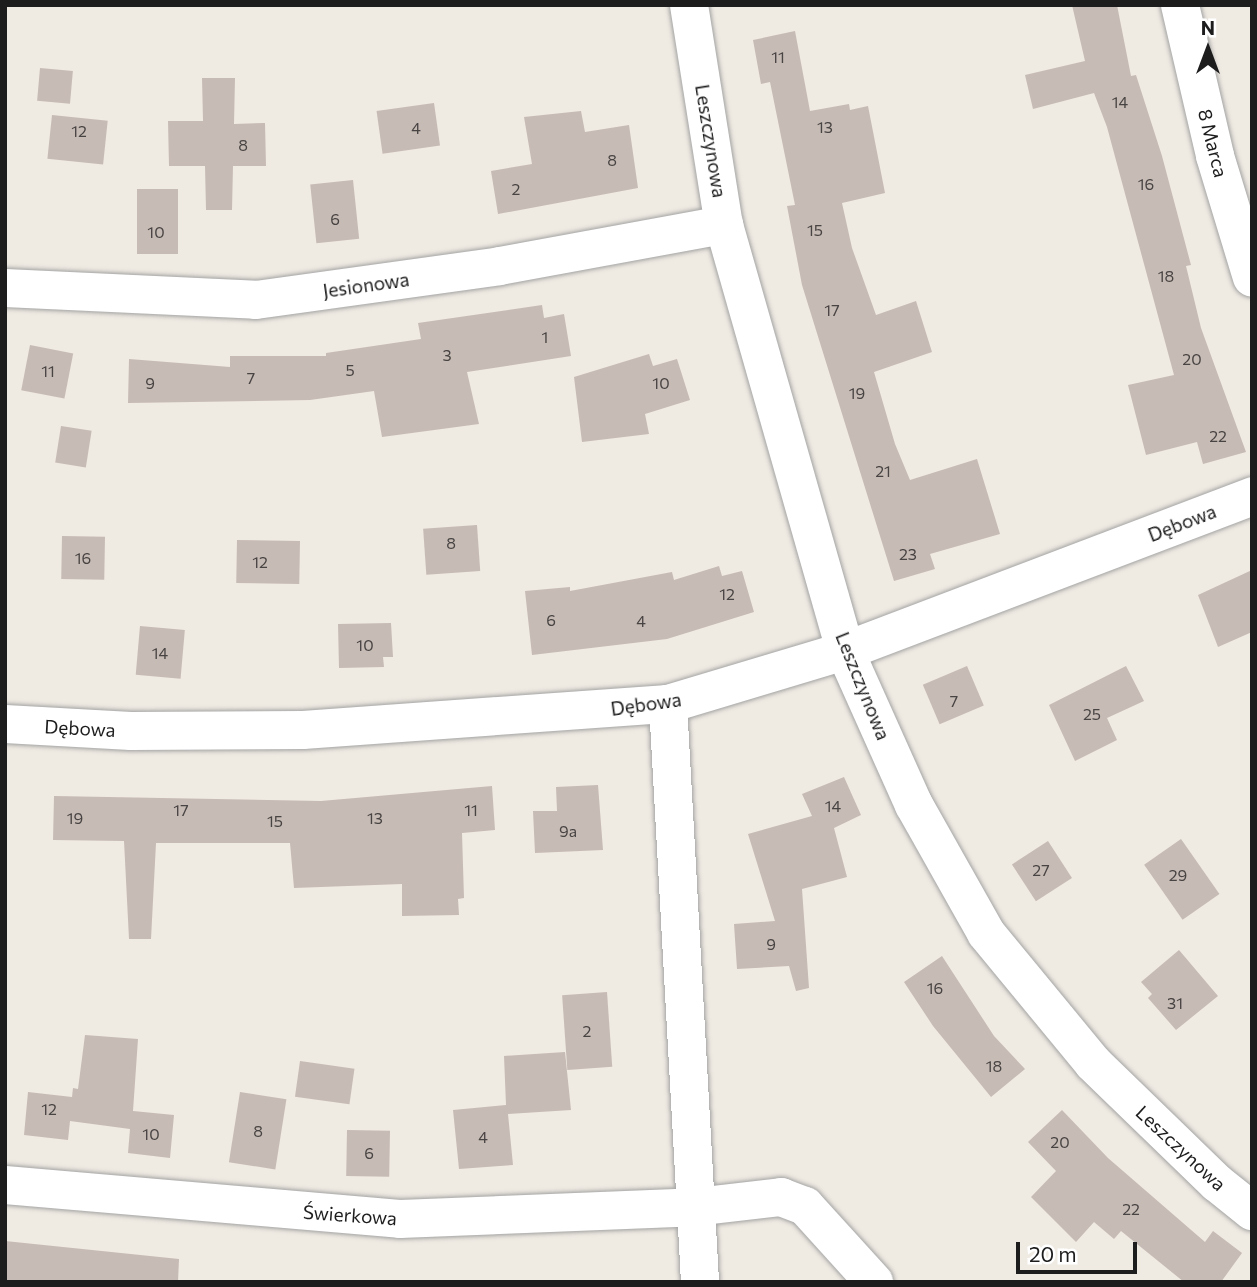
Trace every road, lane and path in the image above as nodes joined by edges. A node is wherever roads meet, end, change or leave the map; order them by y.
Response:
1 (689, 5) edge
2 (1180, 5) edge
3 (724, 225) junction
4 (1252, 278) edge
5 (5, 288) edge
6 (1252, 496) edge
7 (845, 651) junction
8 (668, 704) junction
9 (5, 724) edge
10 (5, 1185) edge
11 (695, 1207) junction
12 (1252, 1211) edge
13 (700, 1282) edge
14 (874, 1282) edge

1 - 3 street, Leszczynowa
2 - 4 street, 8 Marca
3 - 5 street, Jesionowa
3 - 7 street, Leszczynowa
6 - 7 street, Dębowa
7 - 8 street, Dębowa
7 - 12 street, Leszczynowa
8 - 9 street, Dębowa
8 - 11 street
10 - 11 street, Świerkowa
11 - 13 street
11 - 14 street, Świerkowa

